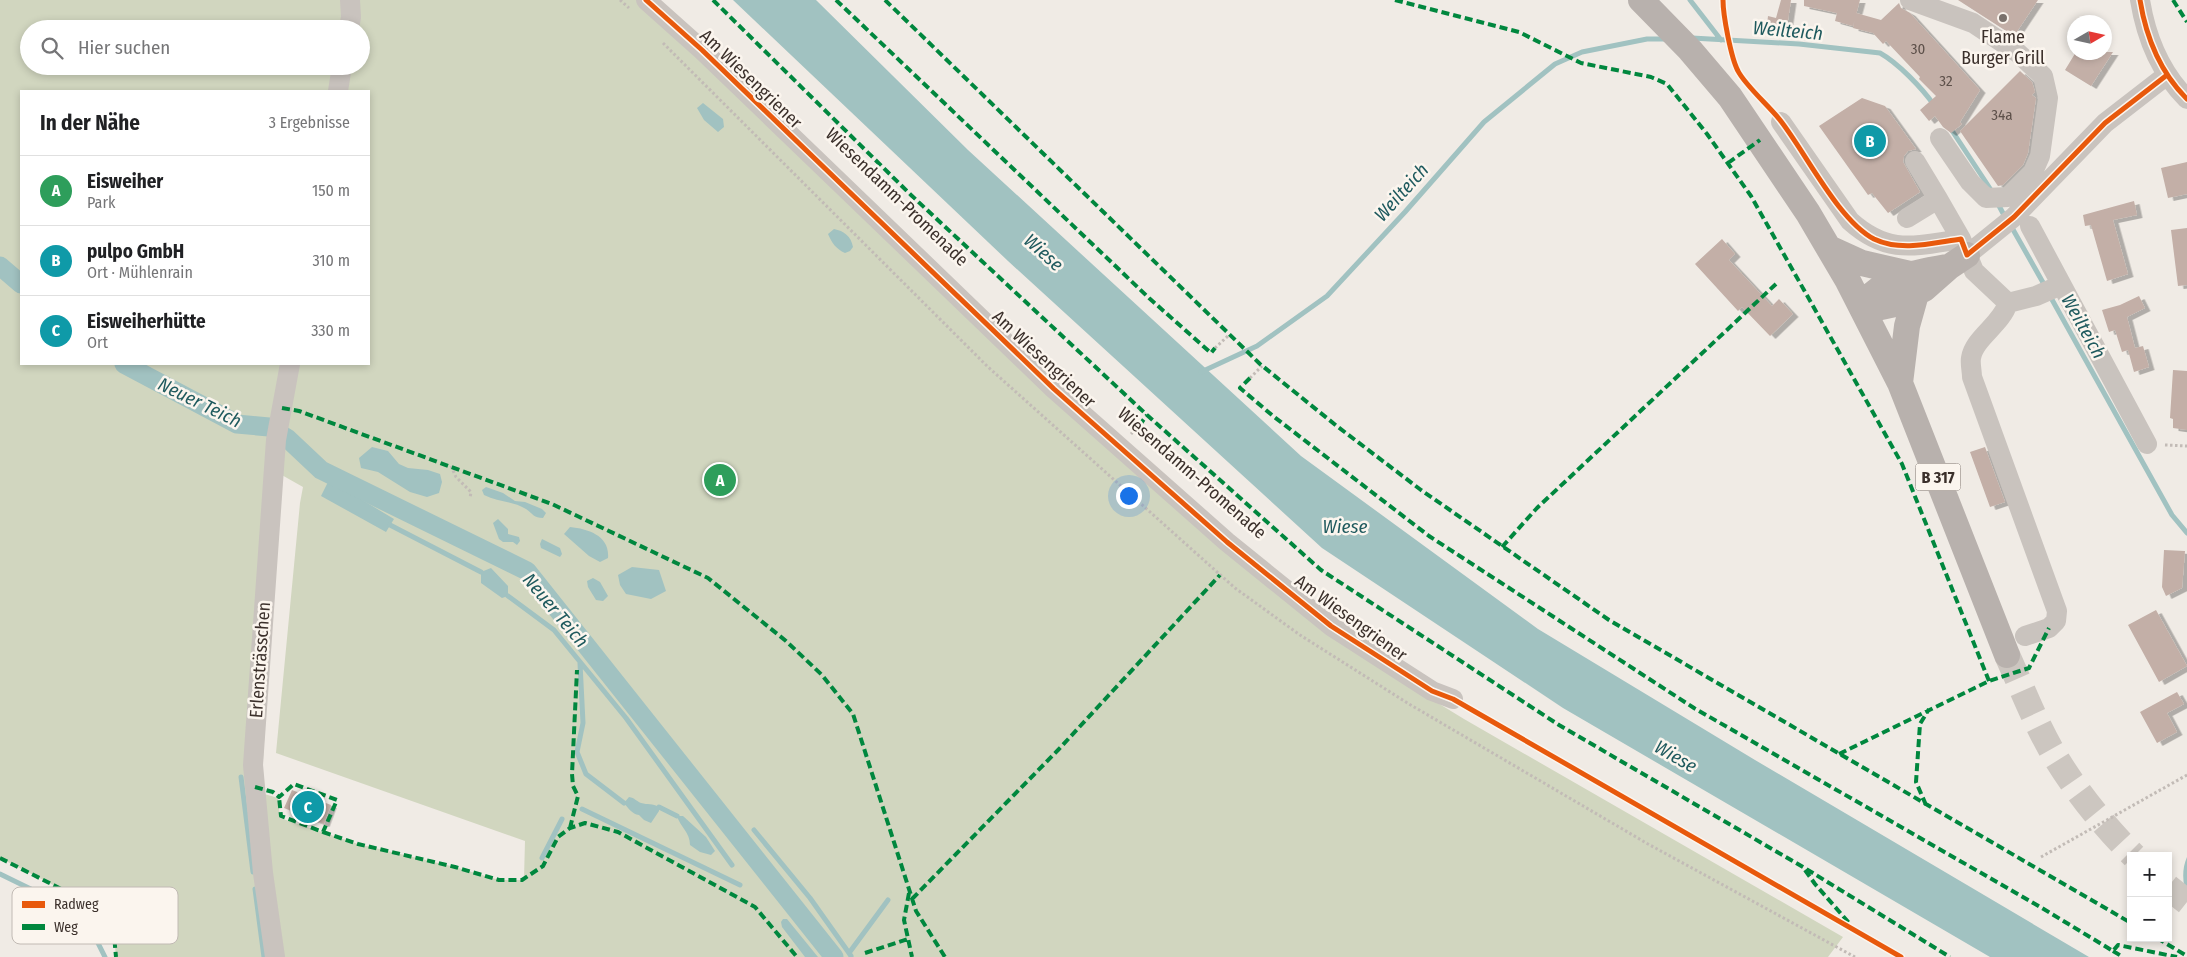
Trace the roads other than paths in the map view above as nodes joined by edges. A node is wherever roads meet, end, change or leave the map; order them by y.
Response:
1 (350, 0) edge
2 (646, 0) edge
3 (1641, 0) edge
4 (1910, 0) edge
5 (2140, 0) edge
6 (350, 20) edge
7 (341, 75) edge
8 (2167, 75) junction
9 (338, 90) edge
10 (2187, 99) edge
11 (1781, 122) dead end
12 (1940, 138) dead end
13 (1916, 161) dead end
14 (1938, 198) junction
15 (1907, 218) dead end
16 (2015, 224) junction
17 (1829, 248) junction
18 (1959, 254) junction
19 (1913, 284) junction
20 (2061, 285) junction
21 (2008, 303) junction
22 (1862, 305) junction
23 (290, 365) edge
24 (1900, 383) junction
25 (2147, 444) dead end
26 (2025, 636) dead end
27 (2007, 655) tunnel mouth
28 (1453, 699) dead end
29 (276, 957) edge

1 - 6 street
2 - 28 street, Am Wiesengriener
3 - 17 main road, B 317
4 - 12 street
5 - 8 street
7 - 9 street
8 - 10 street
8 - 16 street
11 - 18 street
13 - 14 street
14 - 15 street
14 - 18 street
16 - 18 street
16 - 20 street
17 - 19 main road
17 - 22 main road, B 317
18 - 19 main road
18 - 21 street
19 - 22 main road
19 - 24 main road
20 - 21 street
20 - 25 street
21 - 26 street
22 - 24 main road, B 317
23 - 29 street, Erlensträsschen
24 - 27 main road, B 317

